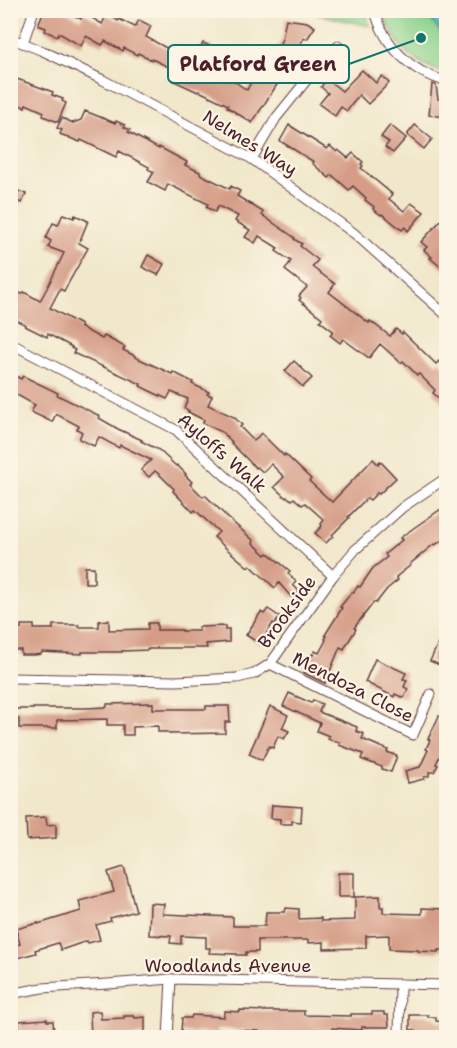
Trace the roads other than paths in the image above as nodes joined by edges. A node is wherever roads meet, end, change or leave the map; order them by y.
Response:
1 (34, 10) edge
2 (375, 10) edge
3 (10, 38) edge
4 (22, 43) junction
5 (338, 46) dead end
6 (447, 81) edge
7 (252, 159) junction
8 (447, 315) edge
9 (10, 343) edge
10 (447, 478) edge
11 (333, 576) junction
12 (270, 664) junction
13 (10, 678) edge
14 (431, 694) dead end
15 (171, 979) junction
16 (400, 984) junction
17 (447, 985) edge
18 (10, 993) edge
19 (168, 1038) edge
20 (399, 1038) edge

1 - 4 street
2 - 6 street
3 - 4 street, Nelmes Way
4 - 7 street, Nelmes Way
5 - 7 street
7 - 8 street, Nelmes Way
9 - 11 street, Ayloffs Walk
10 - 11 street, Brookside
11 - 12 street, Brookside
12 - 13 street, Brookside
12 - 14 street, Mendoza Close
15 - 16 street, Woodlands Avenue
15 - 18 street, Woodlands Avenue
15 - 19 street
16 - 17 street, Woodlands Avenue
16 - 20 street

